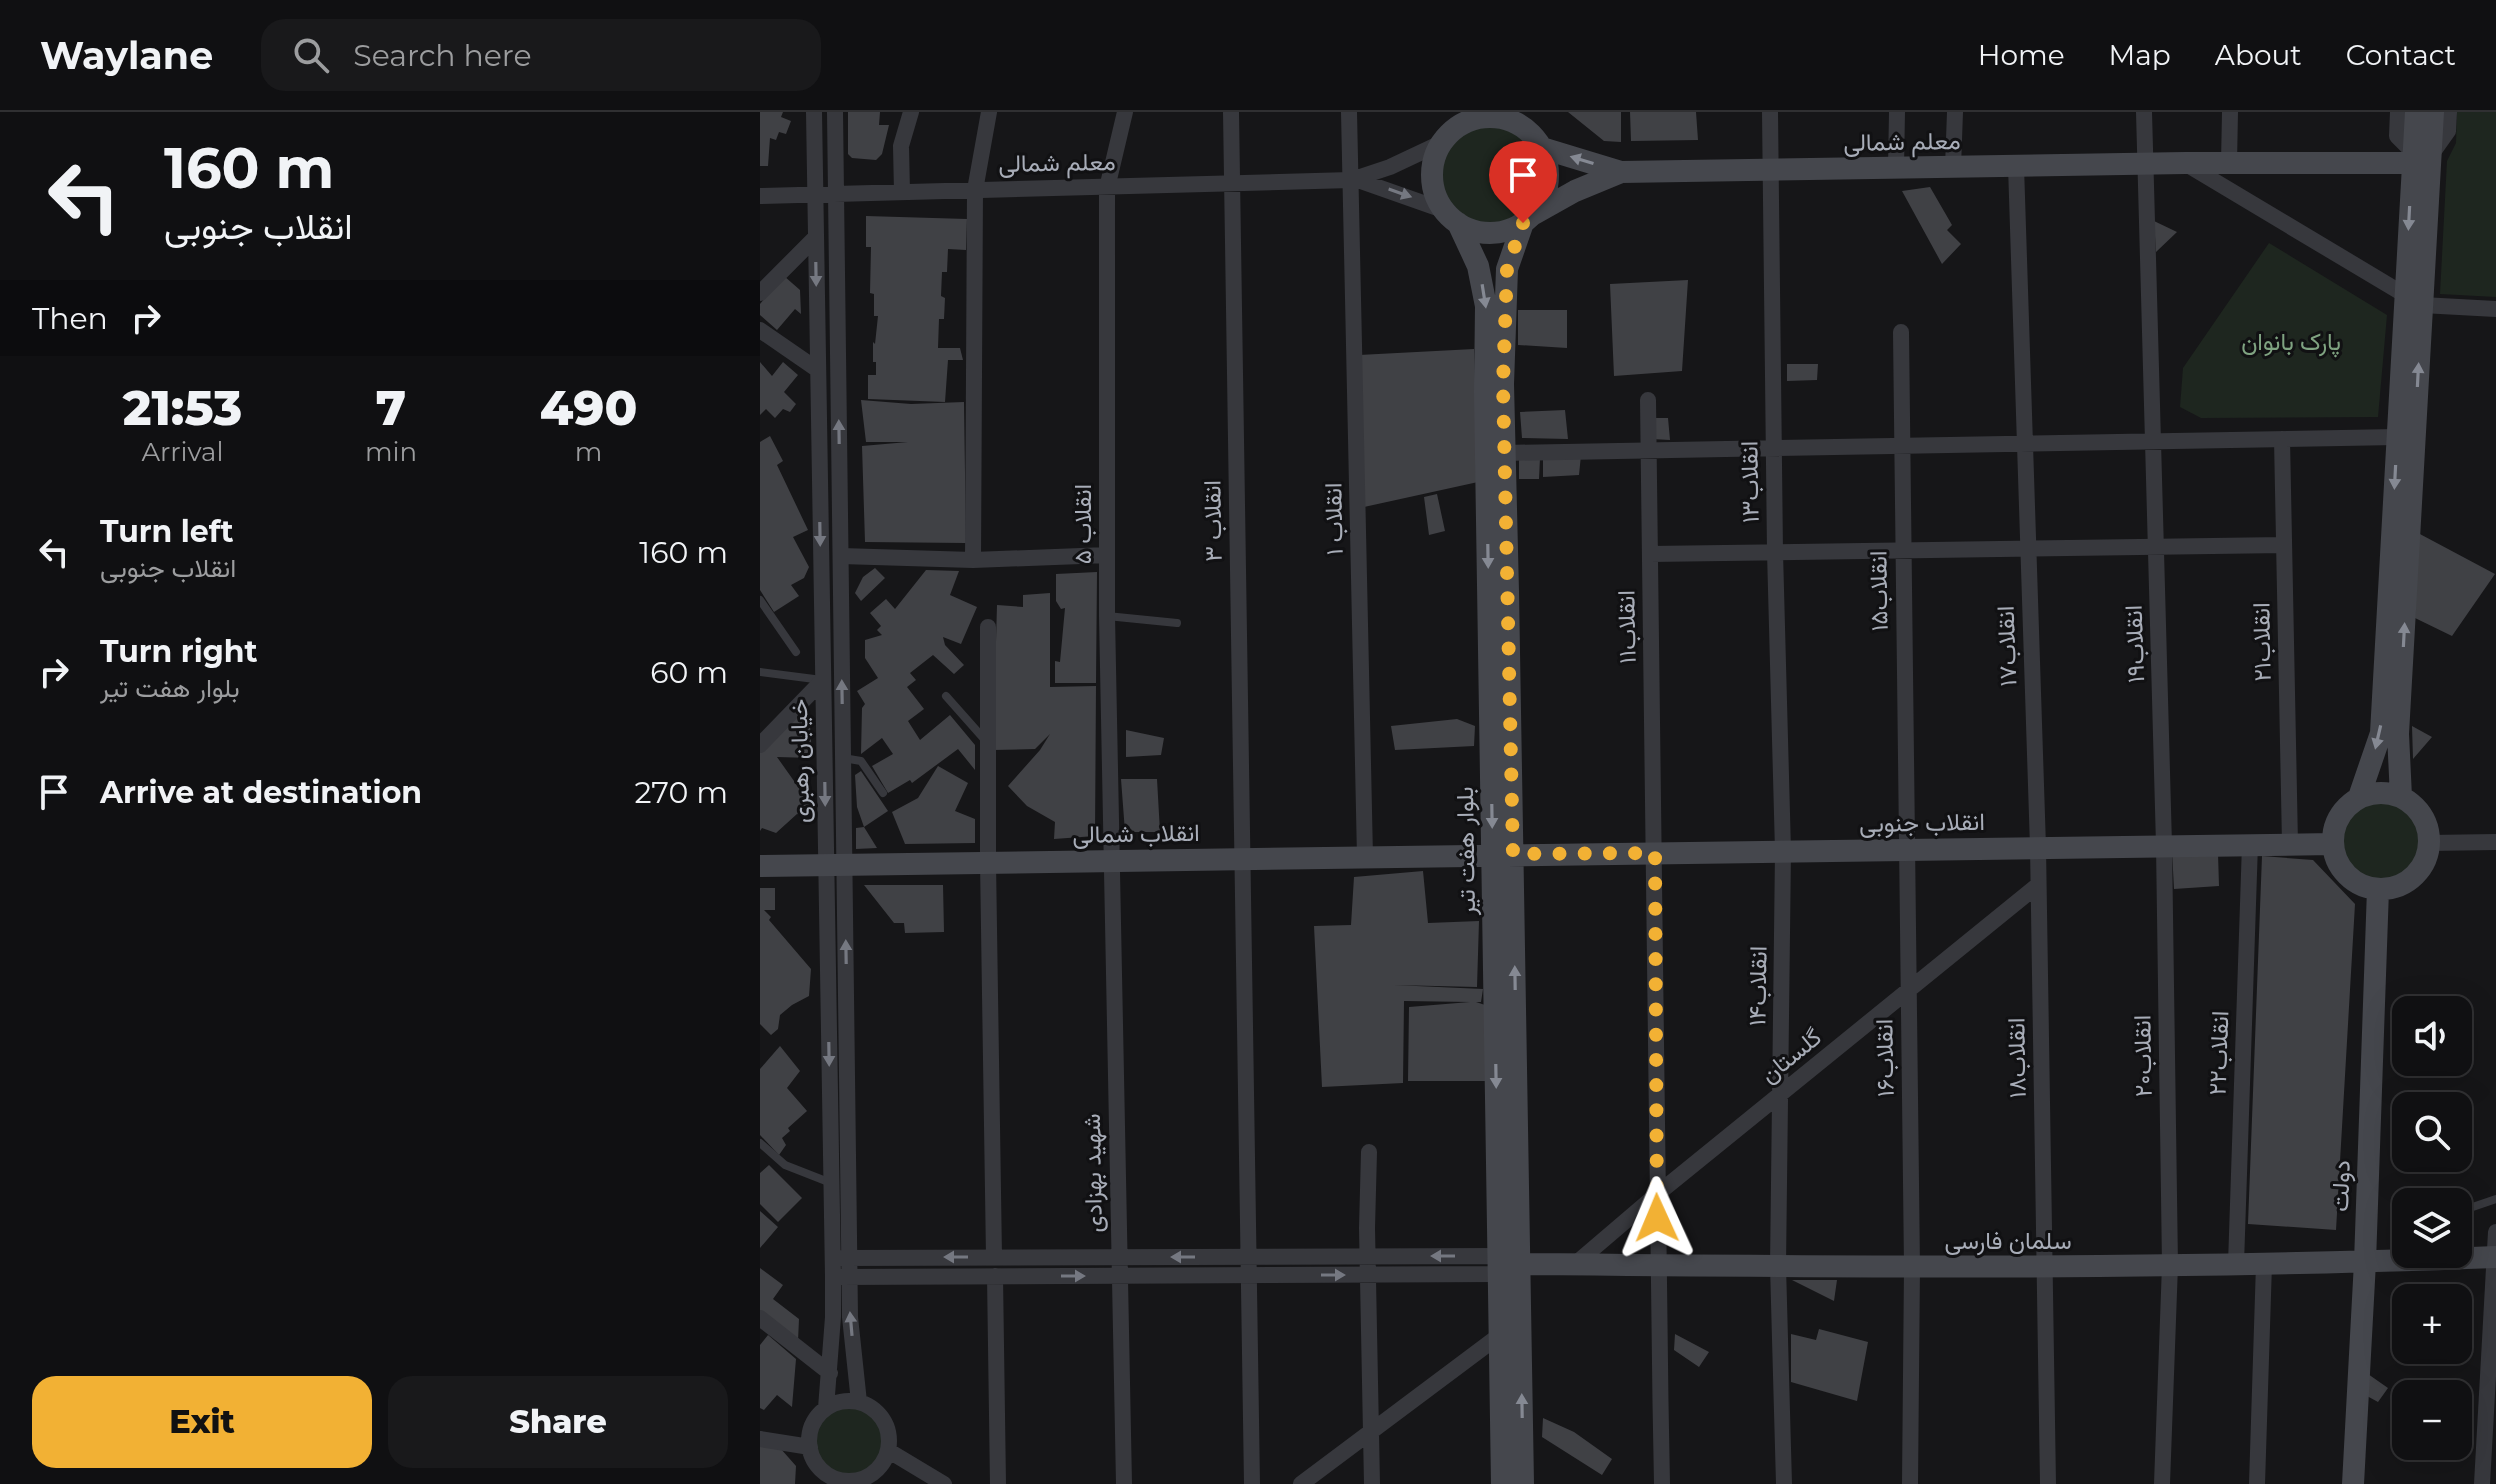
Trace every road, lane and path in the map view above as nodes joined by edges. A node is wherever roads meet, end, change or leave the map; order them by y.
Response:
1 (814, 112) edge
2 (835, 112) edge
3 (911, 112) edge
4 (989, 112) edge
5 (1125, 112) edge
6 (1231, 112) edge
7 (1349, 112) edge
8 (1770, 112) edge
9 (1897, 112) edge
10 (1955, 112) edge
11 (2144, 112) edge
12 (2230, 112) edge
13 (2398, 112) edge
14 (2416, 112) edge
15 (2433, 112) edge
16 (2449, 112) edge
17 (1519, 119) edge
18 (1453, 128) edge
19 (1542, 148) junction
20 (2419, 157) junction
21 (2185, 163) junction
22 (2229, 163) junction
23 (2145, 164) junction
24 (2016, 166) junction
25 (1953, 167) junction
26 (1896, 168) junction
27 (1771, 170) junction
28 (1621, 172) junction
29 (1353, 179) junction
30 (1232, 183) junction
31 (1107, 188) junction
32 (975, 190) junction
33 (902, 192) junction
34 (836, 194) junction
35 (815, 195) junction
36 (760, 196) edge
37 (1451, 217) junction
38 (1528, 219) junction
39 (815, 238) junction
40 (760, 293) edge
41 (2414, 300) junction
42 (2496, 309) edge
43 (760, 330) edge
44 (1901, 332) dead end
45 (818, 370) junction
46 (1648, 400) dead end
47 (2397, 437) junction
48 (2282, 439) junction
49 (2153, 442) junction
50 (2025, 444) junction
51 (1901, 446) junction
52 (1774, 448) junction
53 (1649, 450) junction
54 (1505, 453) junction
55 (2284, 545) junction
56 (2156, 547) junction
57 (2028, 549) junction
58 (1902, 550) junction
59 (1775, 552) junction
60 (1650, 554) junction
61 (1107, 555) junction
62 (841, 556) junction
63 (973, 560) junction
64 (760, 600) edge
65 (1107, 616) junction
66 (1177, 623) dead end
67 (988, 627) dead end
68 (796, 652) dead end
69 (760, 672) edge
70 (823, 680) junction
71 (946, 696) dead end
72 (989, 743) junction
73 (760, 745) edge
74 (843, 758) junction
75 (883, 793) dead end
76 (2359, 797) junction
77 (2401, 797) junction
78 (2496, 842) edge
79 (2429, 843) junction
80 (2250, 844) junction
81 (2290, 844) junction
82 (2333, 844) junction
83 (2164, 845) junction
84 (2038, 847) junction
85 (1906, 849) junction
86 (1783, 851) junction
87 (1655, 853) junction
88 (1502, 854) junction
89 (1365, 857) junction
90 (1242, 859) junction
91 (1112, 860) junction
92 (988, 862) junction
93 (835, 865) junction
94 (760, 866) edge
95 (2038, 885) junction
96 (2378, 889) junction
97 (1908, 992) junction
98 (1780, 1096) junction
99 (760, 1143) edge
100 (1369, 1152) dead end
101 (832, 1184) junction
102 (1656, 1195) junction
103 (2496, 1199) edge
104 (2472, 1207) edge
105 (2496, 1232) edge
106 (1368, 1256) junction
107 (994, 1257) junction
108 (1118, 1257) junction
109 (1248, 1257) junction
110 (2472, 1257) edge
111 (2495, 1257) edge
112 (841, 1258) junction
113 (2392, 1260) edge
114 (2365, 1262) junction
115 (2236, 1264) junction
116 (2264, 1264) junction
117 (1506, 1265) junction
118 (1574, 1265) junction
119 (1658, 1265) junction
120 (2170, 1265) junction
121 (1778, 1266) junction
122 (1912, 1267) junction
123 (2044, 1267) junction
124 (1118, 1275) junction
125 (1251, 1275) junction
126 (1368, 1275) junction
127 (995, 1276) junction
128 (842, 1277) junction
129 (760, 1318) edge
130 (1500, 1335) junction
131 (830, 1373) junction
132 (859, 1402) junction
133 (826, 1408) junction
134 (1371, 1430) junction
135 (760, 1439) edge
136 (810, 1447) junction
137 (889, 1451) junction
138 (825, 1479) edge
139 (944, 1484) edge
140 (998, 1484) edge
141 (1124, 1484) edge
142 (1252, 1484) edge
143 (1301, 1484) edge
144 (1372, 1484) edge
145 (1502, 1484) edge
146 (1523, 1484) edge
147 (1662, 1484) edge
148 (1784, 1484) edge
149 (1910, 1484) edge
150 (2048, 1484) edge
151 (2162, 1484) edge
152 (2257, 1484) edge
153 (2353, 1484) edge
154 (2482, 1484) edge

1 - 35 street, خیابان رهبری
2 - 34 street, خیابان رهبری
3 - 33 street
4 - 32 street
5 - 31 street, انقلاب ۵
6 - 30 street, انقلاب ۳
7 - 29 street, انقلاب ۱
8 - 27 street, انقلاب۱۳
9 - 26 street
10 - 25 street
11 - 23 street, انقلاب۱۹
12 - 22 street
13 - 20 street
14 - 20 main road
15 - 20 main road
16 - 20 street
17 - 18 main road
17 - 19 main road
18 - 29 street
18 - 37 main road
28 -> 19 main road
19 - 38 main road
20 - 22 main road, معلم شمالی
20 - 41 main road
21 - 22 main road, معلم شمالی
21 - 23 main road, معلم شمالی
21 - 41 street
23 - 24 main road, معلم شمالی
23 - 49 street, انقلاب۱۹
24 - 25 main road, معلم شمالی
24 - 50 street, انقلاب۱۷
25 - 26 main road, معلم شمالی
26 - 27 main road, معلم شمالی
27 - 28 main road, معلم شمالی
27 - 52 street, انقلاب۱۳
28 - 38 main road
29 - 30 street, معلم شمالی
29 -> 37 street
29 - 89 street, انقلاب ۱
30 - 31 street, معلم شمالی
30 - 90 street, انقلاب ۳
31 - 32 street, معلم شمالی
31 - 61 street, انقلاب ۵
32 - 33 street, معلم شمالی
32 - 63 street
33 - 34 street, معلم شمالی
34 - 35 street, معلم شمالی
62 -> 34 street, خیابان رهبری
35 - 36 street, معلم شمالی
35 - 39 street, خیابان رهبری
37 - 38 main road
37 -> 88 main road, بلوار هفت تیر
38 - 54 main road, بلوار هفت تیر
39 - 40 street
39 -> 45 street, خیابان رهبری
41 - 42 street
41 - 47 main road
77 -> 41 main road
43 - 45 street
44 - 51 street, انقلاب۱۵
45 -> 70 street, خیابان رهبری
46 - 53 street, انقلاب۱۱
47 - 48 street
47 -> 76 main road
48 - 49 street
48 - 55 street, انقلاب۲۱
49 - 50 street
49 - 56 street, انقلاب۱۹
50 - 51 street
50 - 57 street, انقلاب۱۷
51 - 52 street
51 - 58 street, انقلاب۱۵
52 - 53 street
52 - 59 street, انقلاب۱۳
53 - 54 street
53 - 60 street, انقلاب۱۱
54 - 88 main road, بلوار هفت تیر
55 - 56 street
55 - 81 street, انقلاب۲۱
56 - 57 street
56 - 83 street, انقلاب۱۹
57 - 58 street
57 - 84 street, انقلاب۱۷
58 - 59 street
58 - 85 street, انقلاب۱۵
59 - 60 street
59 - 86 street, انقلاب۱۳
60 - 87 street, انقلاب۱۱
61 - 63 street
61 - 65 street, انقلاب ۵
62 - 63 street
74 -> 62 street, خیابان رهبری
64 - 68 lane
65 - 66 lane
65 - 91 street, انقلاب ۵
67 - 72 street
69 - 70 lane
70 - 73 street
70 -> 93 street, خیابان رهبری
71 - 72 lane
72 - 92 street
74 - 75 lane
74 - 93 street, خیابان رهبری
76 - 77 main road
76 - 82 main road
77 - 79 main road
78 - 79 street
79 - 96 main road
80 - 81 main road, انقلاب جنوبی
80 - 83 main road, انقلاب جنوبی
80 - 115 street, انقلاب۲۲
81 - 82 main road, انقلاب جنوبی
82 - 96 main road
83 - 84 main road, انقلاب جنوبی
83 - 120 street, انقلاب۲۰
84 - 85 main road, انقلاب جنوبی
84 - 95 street, انقلاب۱۸
85 - 86 main road, انقلاب جنوبی
85 - 97 street, انقلاب۱۶
86 - 87 main road, انقلاب جنوبی
86 - 98 street, انقلاب۱۴
87 - 88 main road, انقلاب جنوبی
87 - 102 street, انقلاب۱۱
88 - 89 main road, انقلاب شمالی
88 - 117 main road, بلوار هفت تیر
89 - 90 main road, انقلاب شمالی
90 - 91 main road, انقلاب شمالی
90 - 109 street, انقلاب ۳
91 - 92 main road, انقلاب شمالی
91 - 108 street, شهید بهزادی
92 - 93 main road, انقلاب شمالی
92 - 107 street
93 - 94 main road, انقلاب شمالی
93 -> 101 street, خیابان رهبری
112 -> 93 street, خیابان رهبری
95 - 97 street, گلستان
95 - 123 street, انقلاب۱۸
96 - 114 main road, دولت
97 - 98 street, گلستان
97 - 122 street, انقلاب۱۶
98 - 102 street, گلستان
98 - 121 street, انقلاب۱۴
99 - 101 lane
100 - 106 street
101 - 112 street, خیابان رهبری
102 - 118 street, گلستان
102 - 119 street, انقلاب۱۱
103 - 104 lane
105 - 111 street
106 - 109 street
117 -> 106 street
106 - 126 street
107 - 108 street
107 -> 112 street
109 -> 108 street
108 - 124 street, شهید بهزادی
109 - 125 street, انقلاب ۳
110 - 111 main road, سلمان فارسی
111 - 154 street
112 - 128 street, خیابان رهبری
113 - 114 main road, سلمان فارسی
114 - 116 main road, سلمان فارسی
114 - 153 main road, دولت
115 - 116 main road, سلمان فارسی
115 - 120 main road, سلمان فارسی
116 - 152 street
117 - 118 main road, سلمان فارسی
117 - 126 street
117 - 130 main road, بلوار هفت تیر
146 -> 117 main road, بلوار هفت تیر
118 - 119 main road, سلمان فارسی
119 - 121 main road, سلمان فارسی
119 - 147 street, انقلاب۱۱
120 - 123 main road, سلمان فارسی
120 - 151 street, انقلاب۲۰
121 - 122 main road, سلمان فارسی
121 - 148 street, انقلاب۱۴
122 - 123 main road, سلمان فارسی
122 - 149 street, انقلاب۱۶
123 - 150 street, انقلاب۱۸
124 - 125 street
127 -> 124 street
124 - 141 street, شهید بهزادی
125 -> 126 street
125 - 142 street, انقلاب ۳
126 - 134 street
127 - 128 street
127 - 140 street
128 - 131 street, خیابان رهبری
132 -> 128 street, خیابان رهبری
129 - 131 street
130 - 134 street
130 - 145 main road, بلوار هفت تیر
131 - 133 street, خیابان رهبری
132 - 133 street
132 - 137 street
133 - 136 street
134 - 143 street
134 - 144 street
135 - 136 street
136 - 138 street
137 - 138 street
137 - 139 street

